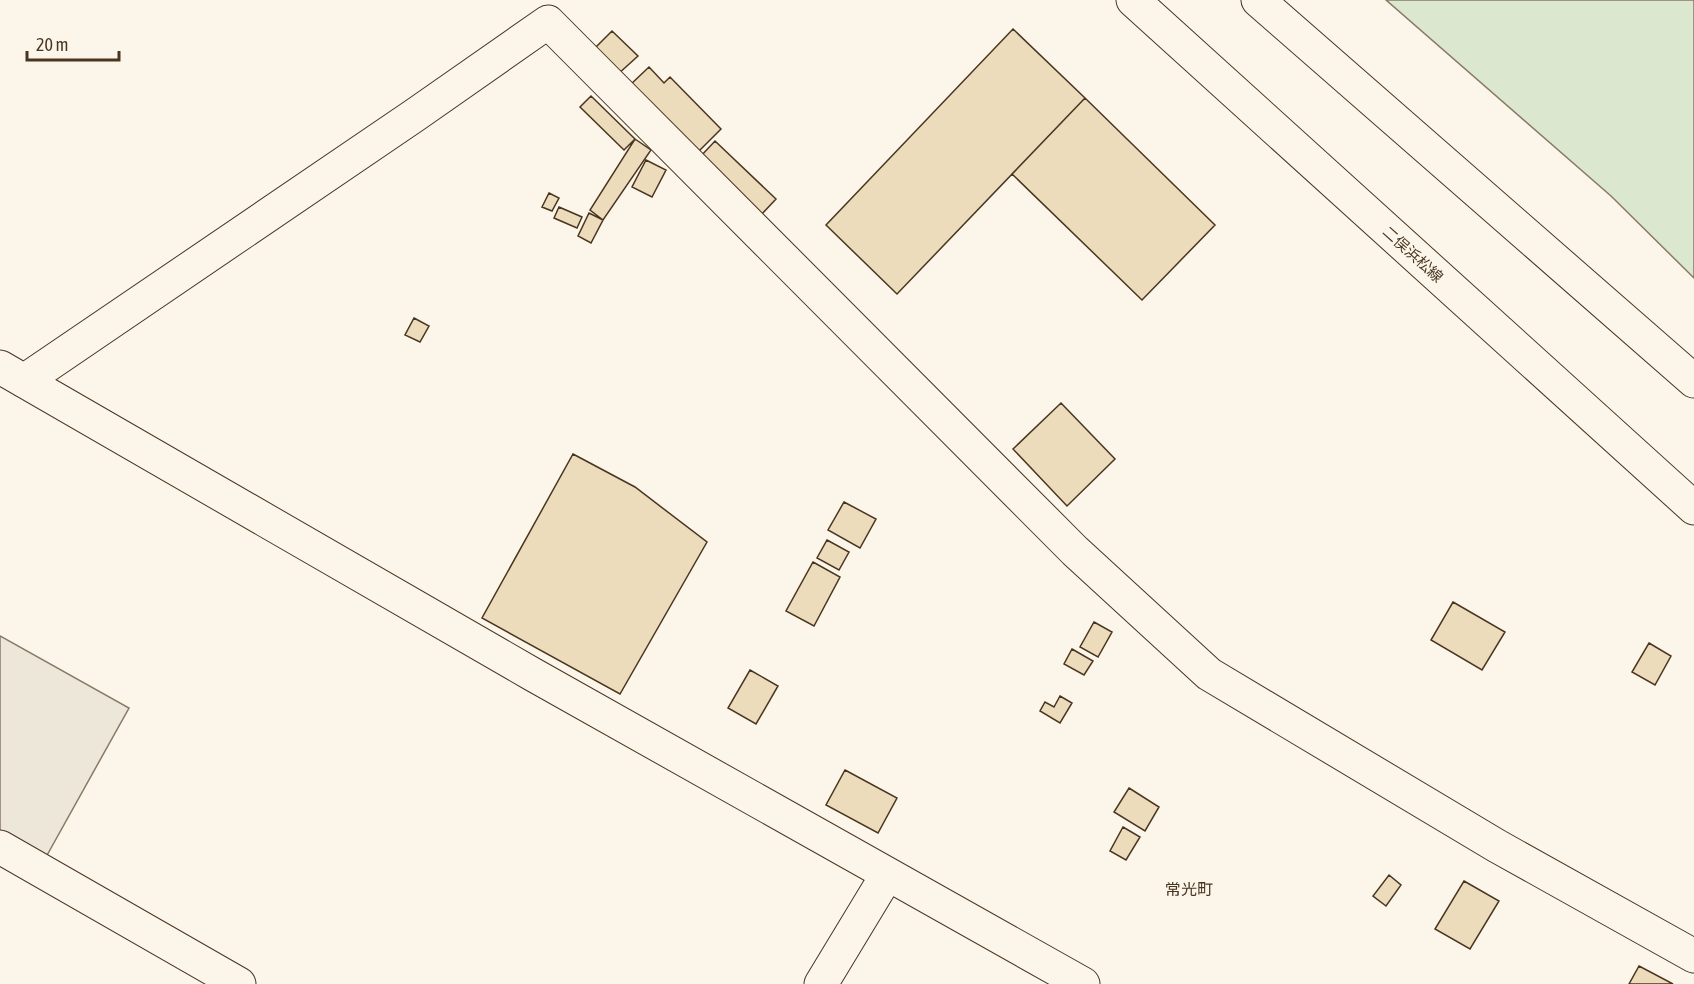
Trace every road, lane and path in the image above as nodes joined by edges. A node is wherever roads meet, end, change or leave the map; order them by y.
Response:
1 (1133, 0) edge
2 (1258, 0) edge
3 (12, 374) edge
4 (1694, 381) edge
5 (1694, 508) edge
6 (0, 846) edge
7 (887, 875) junction
8 (1694, 956) edge
9 (239, 984) edge
10 (821, 984) edge
11 (1083, 984) edge

1 - 5 street, 二俣浜松線
2 - 4 street
3 - 7 street
3 - 8 street
6 - 9 street
7 - 10 street
7 - 11 street

